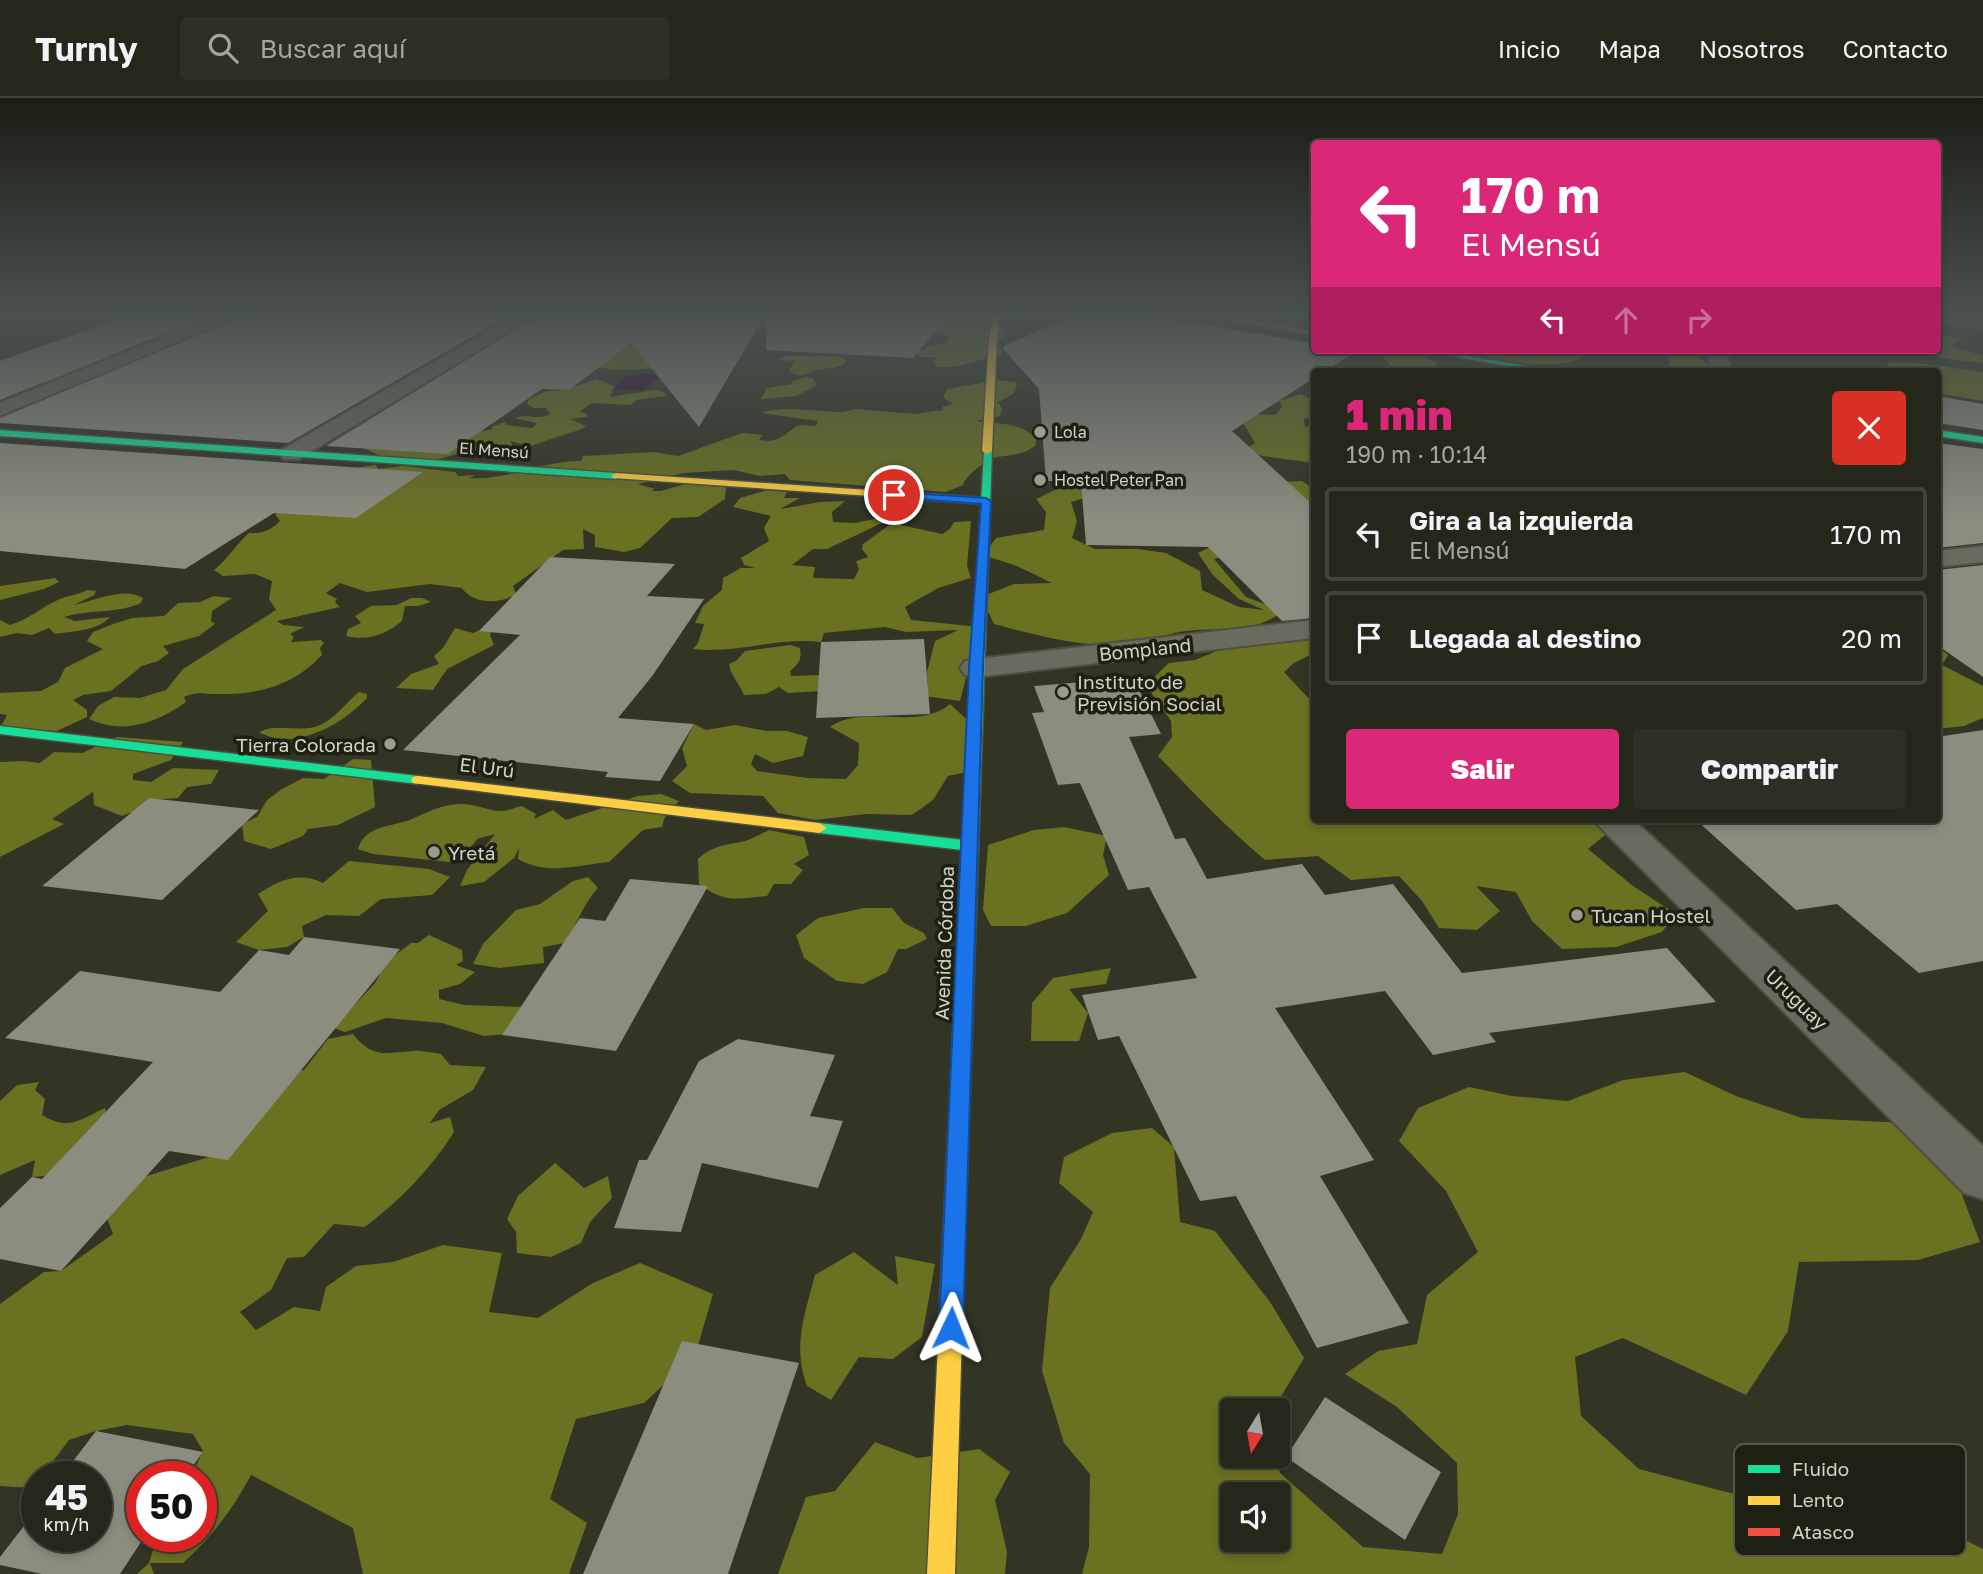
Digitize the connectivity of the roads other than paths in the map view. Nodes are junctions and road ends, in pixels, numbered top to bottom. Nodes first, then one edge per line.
1 (69, 382) edge
2 (414, 382) edge
3 (991, 382) edge
4 (0, 410) edge
5 (0, 433) edge
6 (1941, 434) edge
7 (1983, 440) edge
8 (291, 454) junction
9 (986, 501) junction
10 (1983, 554) edge
11 (1941, 559) edge
12 (1311, 629) edge
13 (976, 668) junction
14 (0, 730) edge
15 (1615, 823) edge
16 (969, 846) junction
17 (1983, 1178) edge
18 (942, 1574) edge

1 - 4 street
2 - 8 street
3 - 9 main road, Avenida Córdoba
5 - 8 main road, El Mensú
6 - 7 main road
8 - 9 main road, El Mensú
9 - 13 main road, Avenida Córdoba
10 - 11 street
12 - 13 street, Bompland
13 - 16 main road, Avenida Córdoba
14 - 16 main road, El Urú
15 - 17 street, Uruguay
16 - 18 main road, Avenida Córdoba

